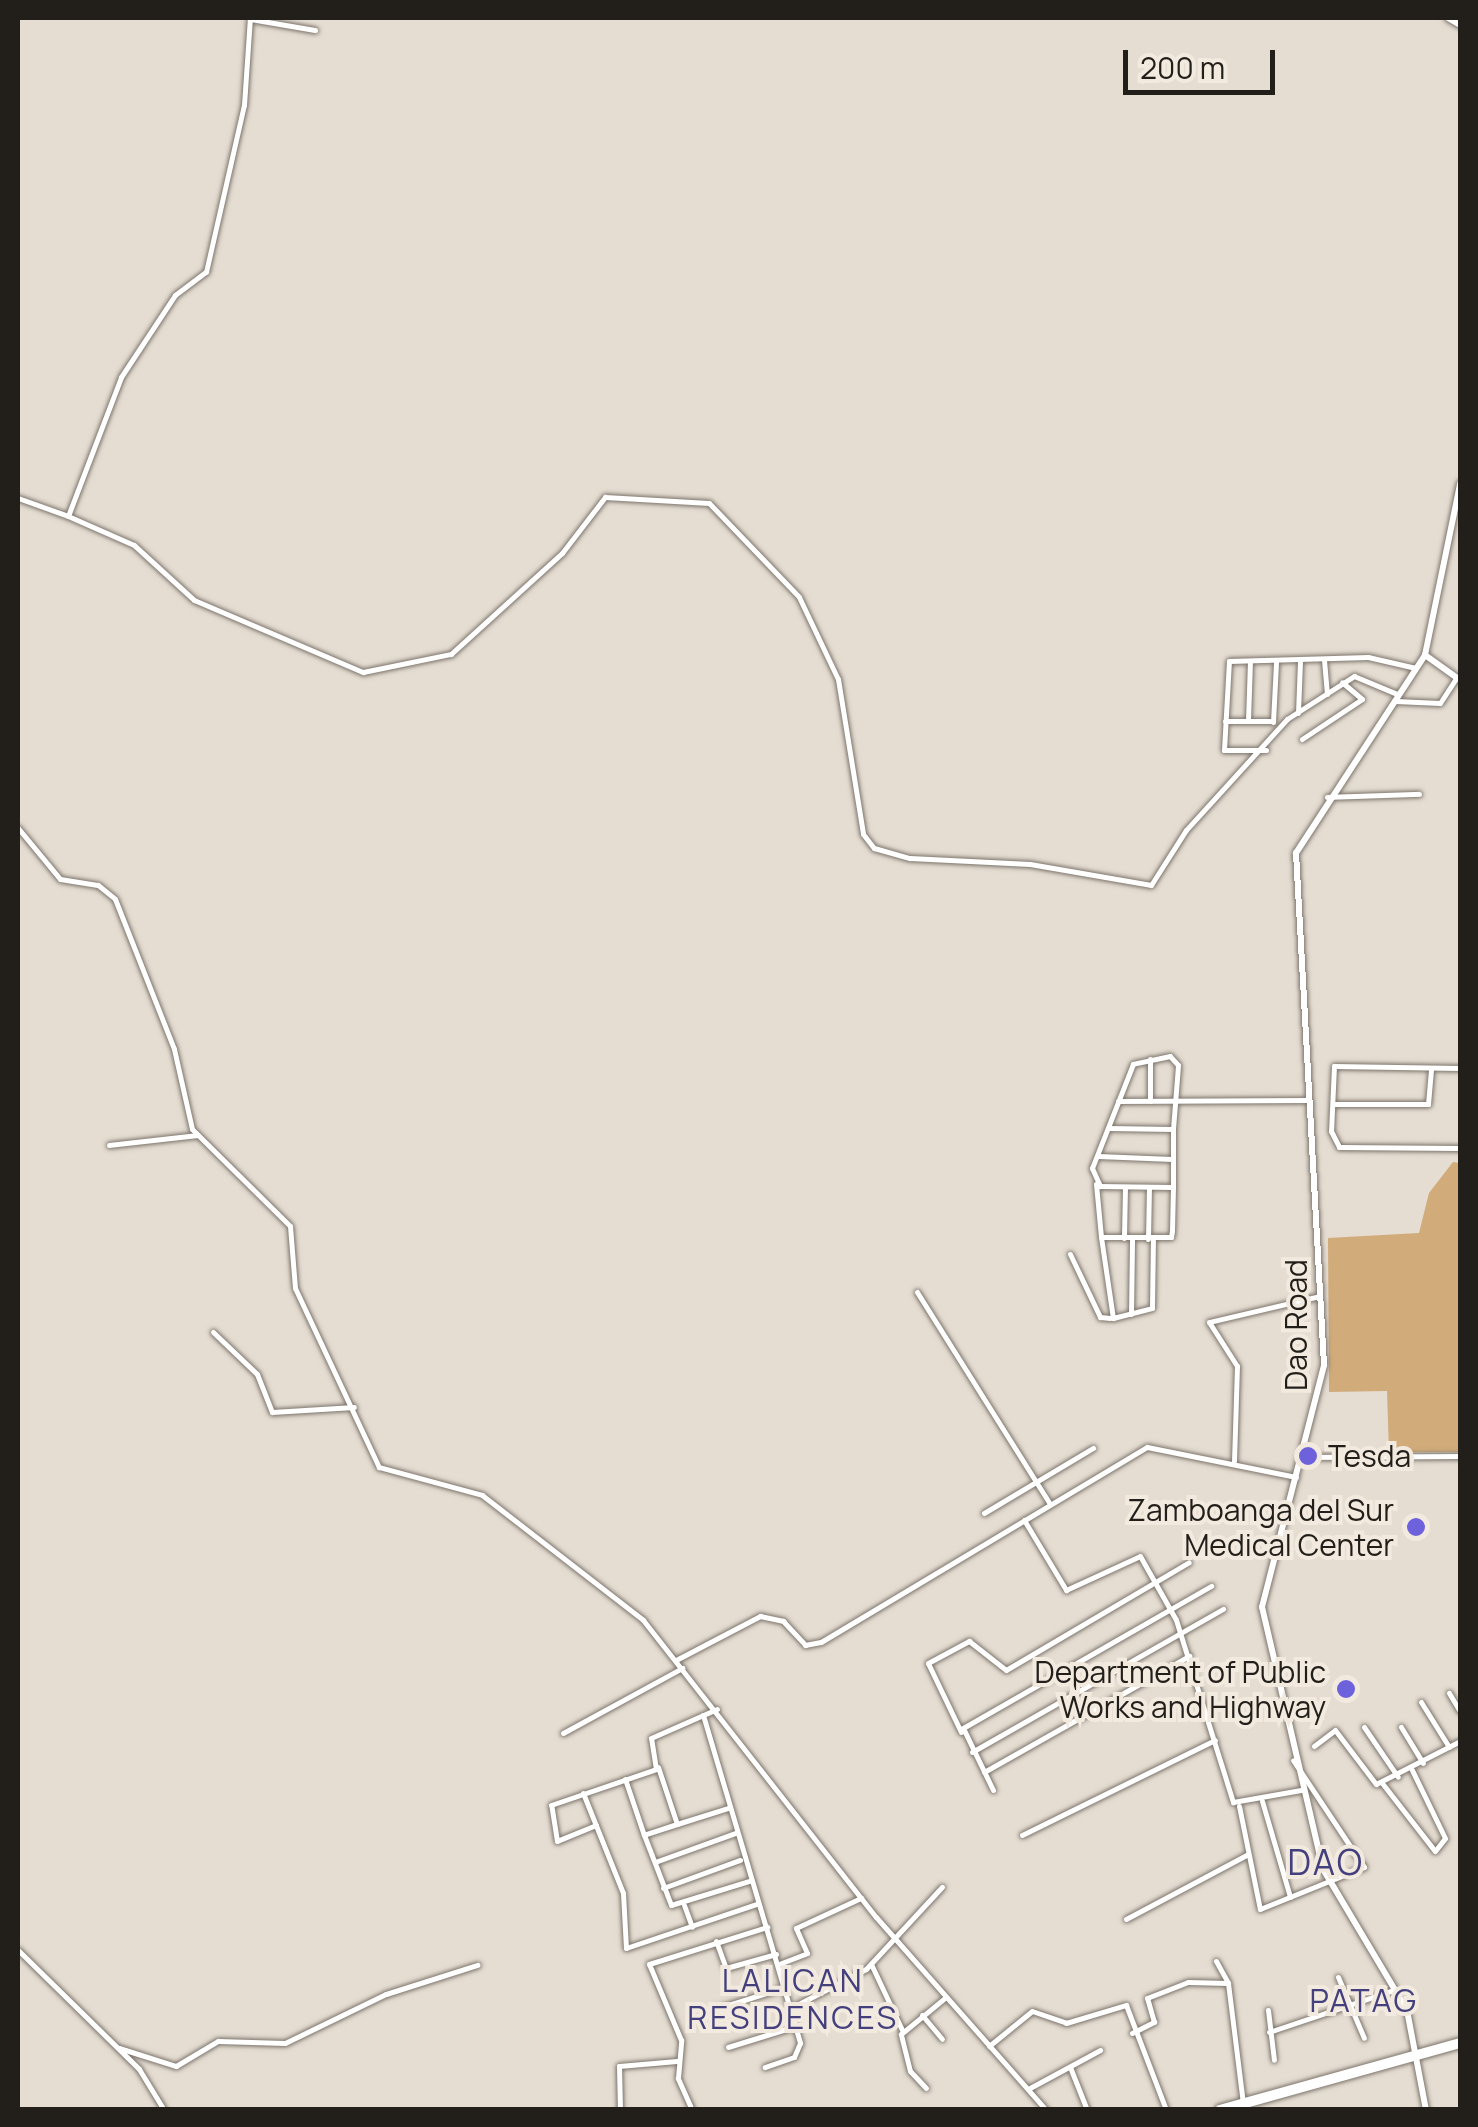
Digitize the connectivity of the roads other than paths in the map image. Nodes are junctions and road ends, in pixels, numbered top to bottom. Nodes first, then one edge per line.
1 (250, 18) edge
2 (1448, 18) edge
3 (1460, 25) edge
4 (315, 30) dead end
5 (1460, 484) edge
6 (18, 498) edge
7 (68, 516) junction
8 (1425, 655) junction
9 (1324, 660) junction
10 (1300, 661) junction
11 (1250, 662) junction
12 (1276, 662) junction
13 (1416, 668) junction
14 (1458, 679) edge
15 (1342, 682) junction
16 (1327, 694) junction
17 (1394, 698) junction
18 (1298, 713) junction
19 (1225, 721) junction
20 (1248, 721) junction
21 (1284, 721) junction
22 (1273, 722) junction
23 (1302, 738) dead end
24 (1266, 750) junction
25 (1420, 794) dead end
26 (1326, 797) junction
27 (18, 828) edge
28 (1150, 1059) junction
29 (1431, 1068) junction
30 (1460, 1068) edge
31 (1118, 1100) junction
32 (1176, 1100) junction
33 (1309, 1100) junction
34 (1150, 1101) junction
35 (1332, 1104) junction
36 (1108, 1128) junction
37 (1173, 1129) junction
38 (197, 1135) junction
39 (108, 1145) dead end
40 (1460, 1148) edge
41 (1098, 1156) junction
42 (1172, 1159) junction
43 (1096, 1184) junction
44 (1126, 1188) junction
45 (1149, 1188) junction
46 (1173, 1188) junction
47 (1102, 1237) junction
48 (1128, 1238) junction
49 (1150, 1239) junction
50 (1070, 1254) dead end
51 (918, 1292) dead end
52 (1321, 1296) junction
53 (1131, 1314) junction
54 (1110, 1318) junction
55 (212, 1332) dead end
56 (354, 1407) junction
57 (1094, 1448) dead end
58 (1460, 1456) edge
59 (1304, 1457) junction
60 (1234, 1461) junction
61 (1296, 1477) junction
62 (1037, 1481) junction
63 (1050, 1504) junction
64 (984, 1512) dead end
65 (1024, 1520) junction
66 (1188, 1562) dead end
67 (1156, 1583) junction
68 (1211, 1586) dead end
69 (1223, 1609) dead end
70 (1172, 1610) junction
71 (1181, 1634) junction
72 (1189, 1656) junction
73 (676, 1660) junction
74 (682, 1668) junction
75 (1448, 1693) dead end
76 (1421, 1702) dead end
77 (717, 1710) junction
78 (1460, 1711) edge
79 (703, 1715) junction
80 (1364, 1726) dead end
81 (1401, 1727) dead end
82 (960, 1732) junction
83 (563, 1733) dead end
84 (1215, 1740) junction
85 (1460, 1742) edge
86 (1314, 1746) dead end
87 (1449, 1747) junction
88 (972, 1752) junction
89 (1293, 1760) junction
90 (1423, 1763) junction
91 (658, 1767) junction
92 (1412, 1770) junction
93 (984, 1772) junction
94 (1398, 1776) junction
95 (626, 1779) junction
96 (1382, 1783) junction
97 (993, 1790) dead end
98 (1300, 1790) junction
99 (583, 1793) junction
100 (1262, 1801) junction
101 (1239, 1805) junction
102 (728, 1808) junction
103 (596, 1824) junction
104 (677, 1824) junction
105 (735, 1833) junction
106 (644, 1835) junction
107 (1022, 1835) dead end
108 (1248, 1854) junction
109 (741, 1860) junction
110 (654, 1862) junction
111 (748, 1881) junction
112 (1328, 1884) junction
113 (942, 1886) dead end
114 (663, 1888) junction
115 (862, 1897) junction
116 (1290, 1898) junction
117 (758, 1904) junction
118 (684, 1905) junction
119 (1126, 1919) dead end
120 (692, 1927) junction
121 (767, 1927) junction
122 (894, 1933) junction
123 (716, 1942) junction
124 (18, 1950) edge
125 (776, 1954) junction
126 (1216, 1961) dead end
127 (870, 1962) junction
128 (779, 1964) junction
129 (477, 1966) dead end
130 (1338, 1976) dead end
131 (1228, 1983) junction
132 (784, 1987) junction
133 (1397, 1989) junction
134 (946, 1996) junction
135 (1356, 2006) junction
136 (790, 2008) junction
137 (716, 2010) dead end
138 (1268, 2010) dead end
139 (922, 2014) junction
140 (796, 2026) junction
141 (902, 2030) junction
142 (1269, 2032) junction
143 (1132, 2033) junction
144 (942, 2038) dead end
145 (1364, 2038) dead end
146 (1460, 2043) edge
147 (989, 2046) junction
148 (119, 2048) junction
149 (728, 2048) dead end
150 (1100, 2050) dead end
151 (1416, 2053) junction
152 (1274, 2060) dead end
153 (678, 2062) junction
154 (765, 2067) dead end
155 (1070, 2067) junction
156 (926, 2088) dead end
157 (1028, 2089) junction
158 (1243, 2103) junction
159 (164, 2110) edge
160 (620, 2110) edge
161 (692, 2110) edge
162 (1046, 2110) edge
163 (1087, 2110) edge
164 (1166, 2110) edge
165 (1220, 2110) edge
166 (1426, 2110) edge

1 - 4 street
1 - 7 street
2 - 3 street
5 - 8 street
6 - 7 street
7 - 24 street
8 - 13 street, Dao Road
8 - 14 street
9 - 10 street
9 - 13 street
9 - 16 street
10 - 12 street
10 - 18 street
11 - 12 street
11 - 19 street
11 - 20 street
12 - 22 street
13 - 17 street, Dao Road
14 - 17 street
15 - 16 street
15 - 17 street
15 - 23 street
16 - 18 street
17 - 26 street, Dao Road
18 - 21 street
19 - 20 street
19 - 24 street
20 - 22 street
21 - 22 street
21 - 24 street
25 - 26 street
26 - 33 street, Dao Road
27 - 38 street
28 - 31 street
28 - 32 street
28 - 34 street
29 - 30 street
29 - 35 street
29 - 35 street
31 - 34 street
31 - 36 street
32 - 33 street
32 - 34 street
32 - 37 street
33 - 52 street, Dao Road
35 - 40 street
36 - 37 street
36 - 41 street
37 - 42 street
38 - 39 street
38 - 56 street
41 - 42 street
41 - 43 street
42 - 46 street
43 - 44 street
43 - 47 street
44 - 45 street
44 - 48 street
45 - 46 street
45 - 49 street
46 - 49 street
47 - 48 street
47 - 54 street
48 - 49 street
48 - 53 street
49 - 53 street
50 - 54 street
51 - 62 street
52 - 59 street, Dao Road
52 - 60 street
53 - 54 street
55 - 56 street
56 - 73 street
57 - 62 street
58 - 59 street
59 - 61 street, Dao Road
60 - 61 street
60 - 63 street
61 - 89 street, Dao Road
62 - 63 street
62 - 64 street
63 - 65 street
65 - 67 street
65 - 73 street
66 - 67 street
67 - 70 street
67 - 82 street
68 - 70 street
69 - 71 street
70 - 71 street
70 - 82 street
71 - 72 street
71 - 88 street
72 - 84 street
72 - 93 street
73 - 74 street
74 - 77 street
74 - 83 street
75 - 78 street
76 - 87 street
77 - 79 street
77 - 115 street
79 - 91 street
79 - 102 street
80 - 94 street
81 - 90 street
82 - 88 street
84 - 101 street
84 - 107 street
85 - 87 street
86 - 96 street
87 - 90 street
88 - 93 street
89 - 98 street, Dao Road
89 - 112 street
90 - 92 street
91 - 95 street
91 - 104 street
92 - 94 street
92 - 96 street
93 - 97 street
94 - 96 street
95 - 99 street
95 - 106 street
98 - 100 street
98 - 112 street, Dao Road
99 - 103 street
99 - 103 street
100 - 101 street
100 - 116 street
101 - 108 street
102 - 104 street
102 - 105 street
103 - 120 street
104 - 106 street
105 - 109 street
105 - 110 street
106 - 110 street
108 - 116 street
108 - 119 street
109 - 111 street
109 - 114 street
110 - 114 street
111 - 117 street
111 - 118 street
112 - 116 street
112 - 133 street, Dao Road
113 - 122 street
114 - 118 street
115 - 122 street
115 - 128 street
117 - 120 street
117 - 121 street
118 - 120 street
121 - 123 street
121 - 125 street
122 - 127 street
122 - 134 street
123 - 125 street
123 - 153 street
124 - 148 street
125 - 128 street
126 - 131 street
127 - 136 street
127 - 141 street
128 - 132 street
129 - 148 street
130 - 135 street
131 - 143 street
131 - 158 street
132 - 136 street
132 - 137 street
133 - 135 street
133 - 151 street, Dao Road
134 - 139 street
134 - 147 street
135 - 142 street
135 - 145 street
136 - 140 street
138 - 142 street
139 - 141 street
139 - 144 street
140 - 149 street
140 - 154 street
141 - 156 street
142 - 152 street
143 - 147 street
143 - 164 street
146 - 151 highway
147 - 157 street
148 - 159 street
150 - 155 street
151 - 158 highway
151 - 166 street, Dao Road
153 - 160 street
153 - 161 street
155 - 157 street
155 - 163 street
157 - 162 street
158 - 165 highway

